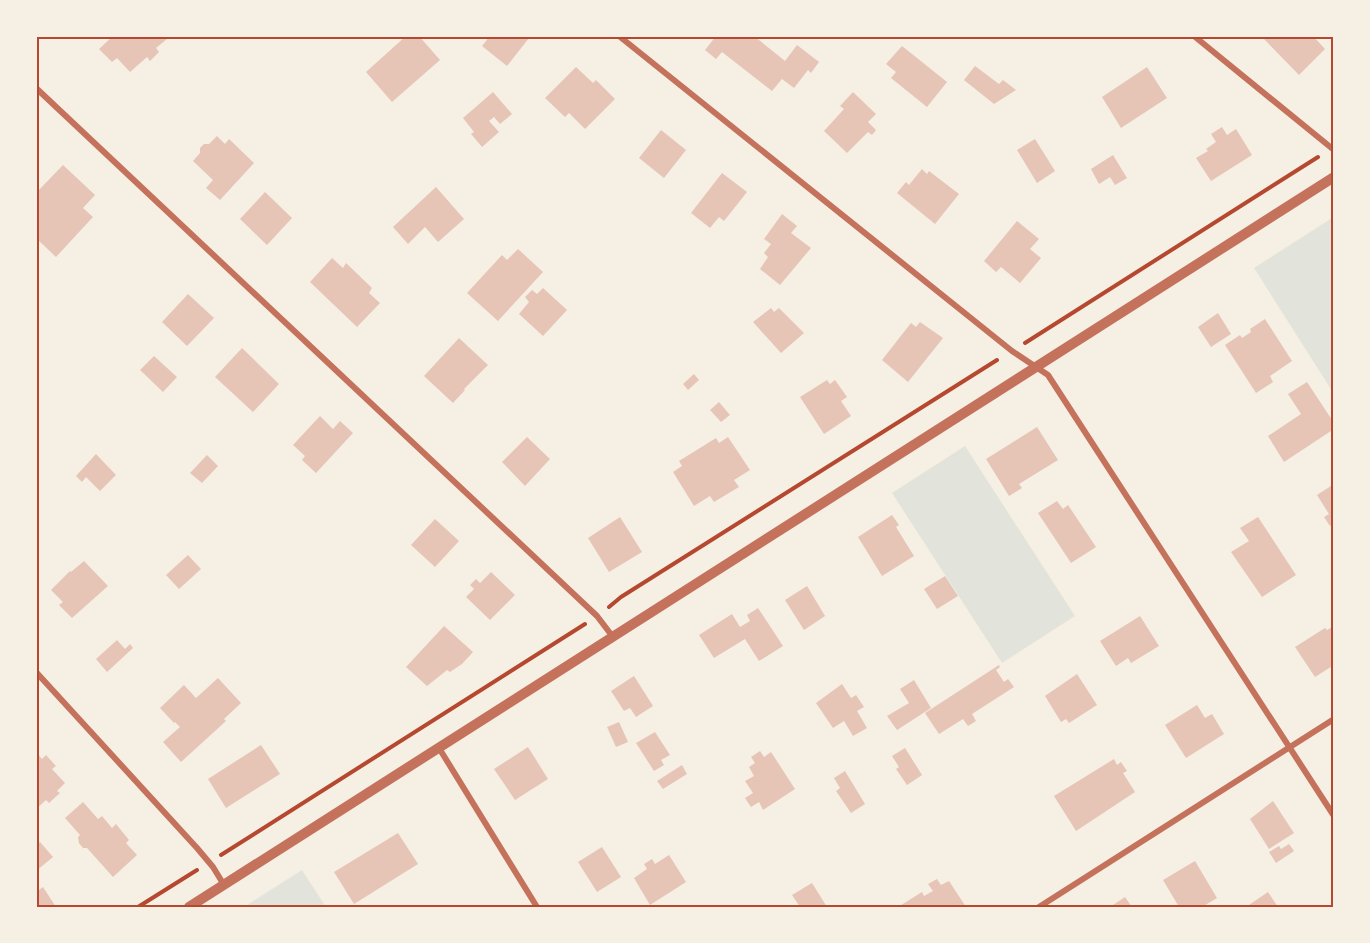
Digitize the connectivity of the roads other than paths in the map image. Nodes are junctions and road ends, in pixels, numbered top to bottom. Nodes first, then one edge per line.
1 (619, 36) edge
2 (1194, 36) edge
3 (36, 88) edge
4 (1334, 150) edge
5 (1334, 177) edge
6 (1036, 367) junction
7 (613, 637) junction
8 (36, 672) edge
9 (1334, 719) edge
10 (1289, 747) junction
11 (438, 748) junction
12 (1334, 816) edge
13 (224, 885) junction
14 (189, 907) edge
15 (537, 907) edge
16 (1039, 907) edge

1 - 6 street
2 - 4 street
3 - 7 street
5 - 6 street
6 - 7 street
6 - 10 street
7 - 11 street
8 - 13 street
9 - 10 street
10 - 12 street
10 - 16 street
11 - 13 street
11 - 15 street
13 - 14 street

